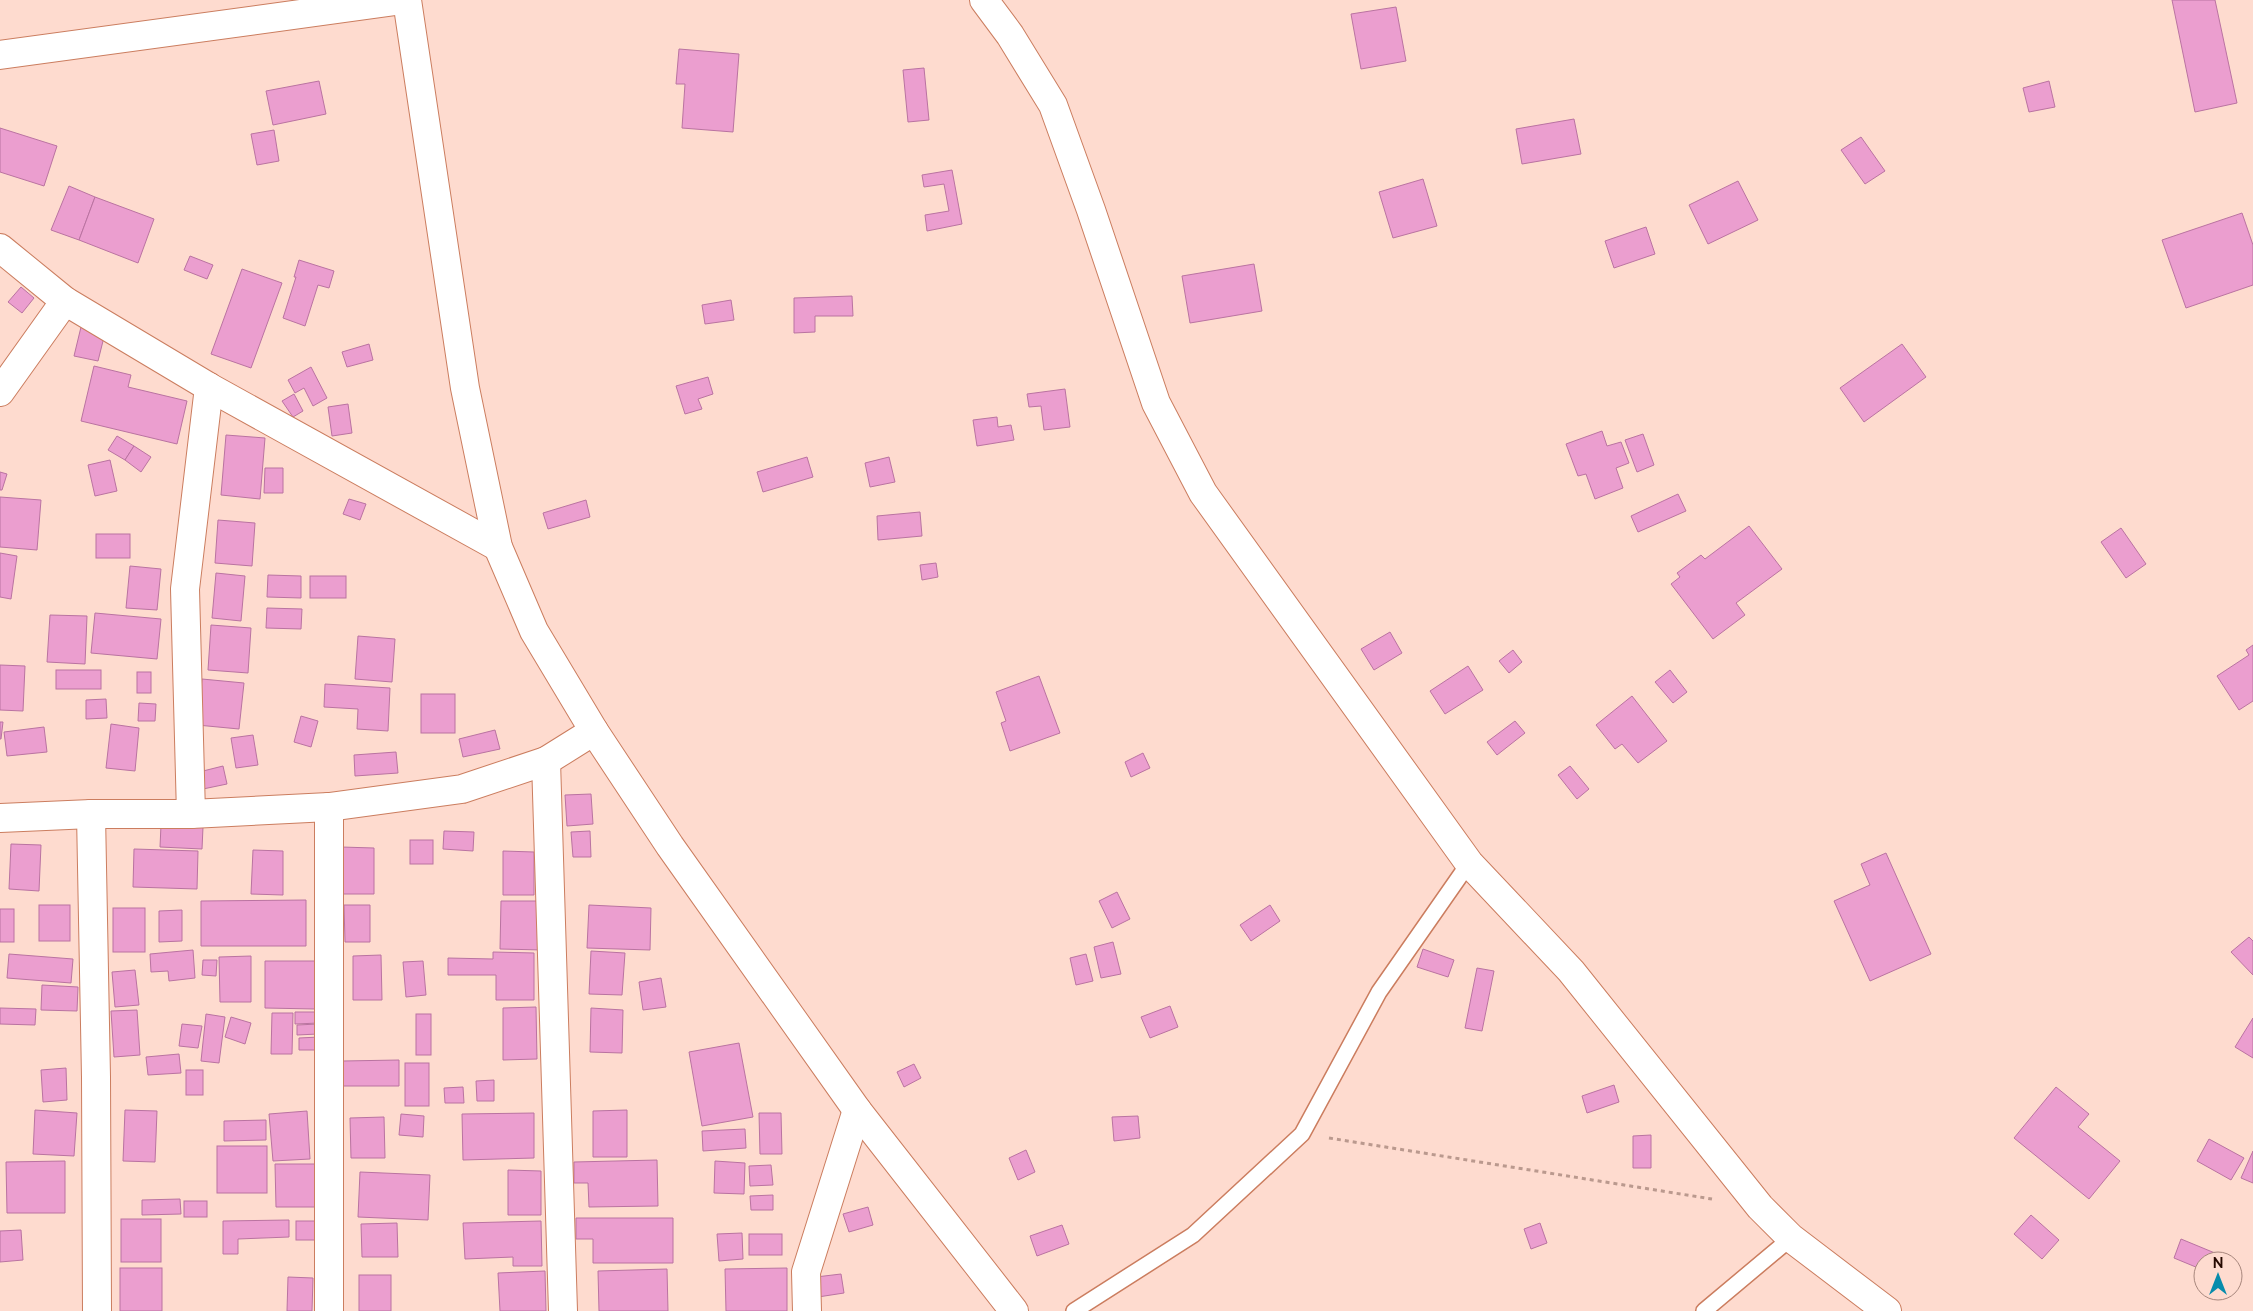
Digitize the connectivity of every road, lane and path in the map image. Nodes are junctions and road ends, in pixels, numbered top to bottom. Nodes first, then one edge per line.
1 (403, 0) edge
2 (407, 0) edge
3 (984, 0) edge
4 (0, 54) edge
5 (0, 248) edge
6 (64, 301) junction
7 (209, 387) junction
8 (0, 392) edge
9 (498, 548) junction
10 (594, 730) junction
11 (546, 761) junction
12 (328, 807) junction
13 (91, 814) junction
14 (191, 814) junction
15 (0, 818) edge
16 (1469, 863) junction
17 (857, 1110) junction
18 (1302, 1134) junction
19 (1760, 1207) junction
20 (1792, 1238) junction
21 (97, 1311) edge
22 (329, 1311) edge
23 (564, 1311) edge
24 (806, 1311) edge
25 (1014, 1311) edge
26 (1074, 1311) edge
27 (1704, 1311) edge
28 (1887, 1311) edge

1 - 4 street
2 - 9 street
3 - 16 street
5 - 6 street
6 - 7 street
6 - 8 street
7 - 9 street
7 - 14 street
9 - 10 street
10 - 11 street
10 - 17 street
11 - 12 street
11 - 23 street
12 - 14 street
12 - 22 street
13 - 14 street
13 - 15 street
13 - 21 street
16 - 18 lane
16 - 19 street
17 - 24 street
17 - 25 street
18 - 19 path
18 - 26 lane
19 - 20 street
20 - 27 lane
20 - 28 street

